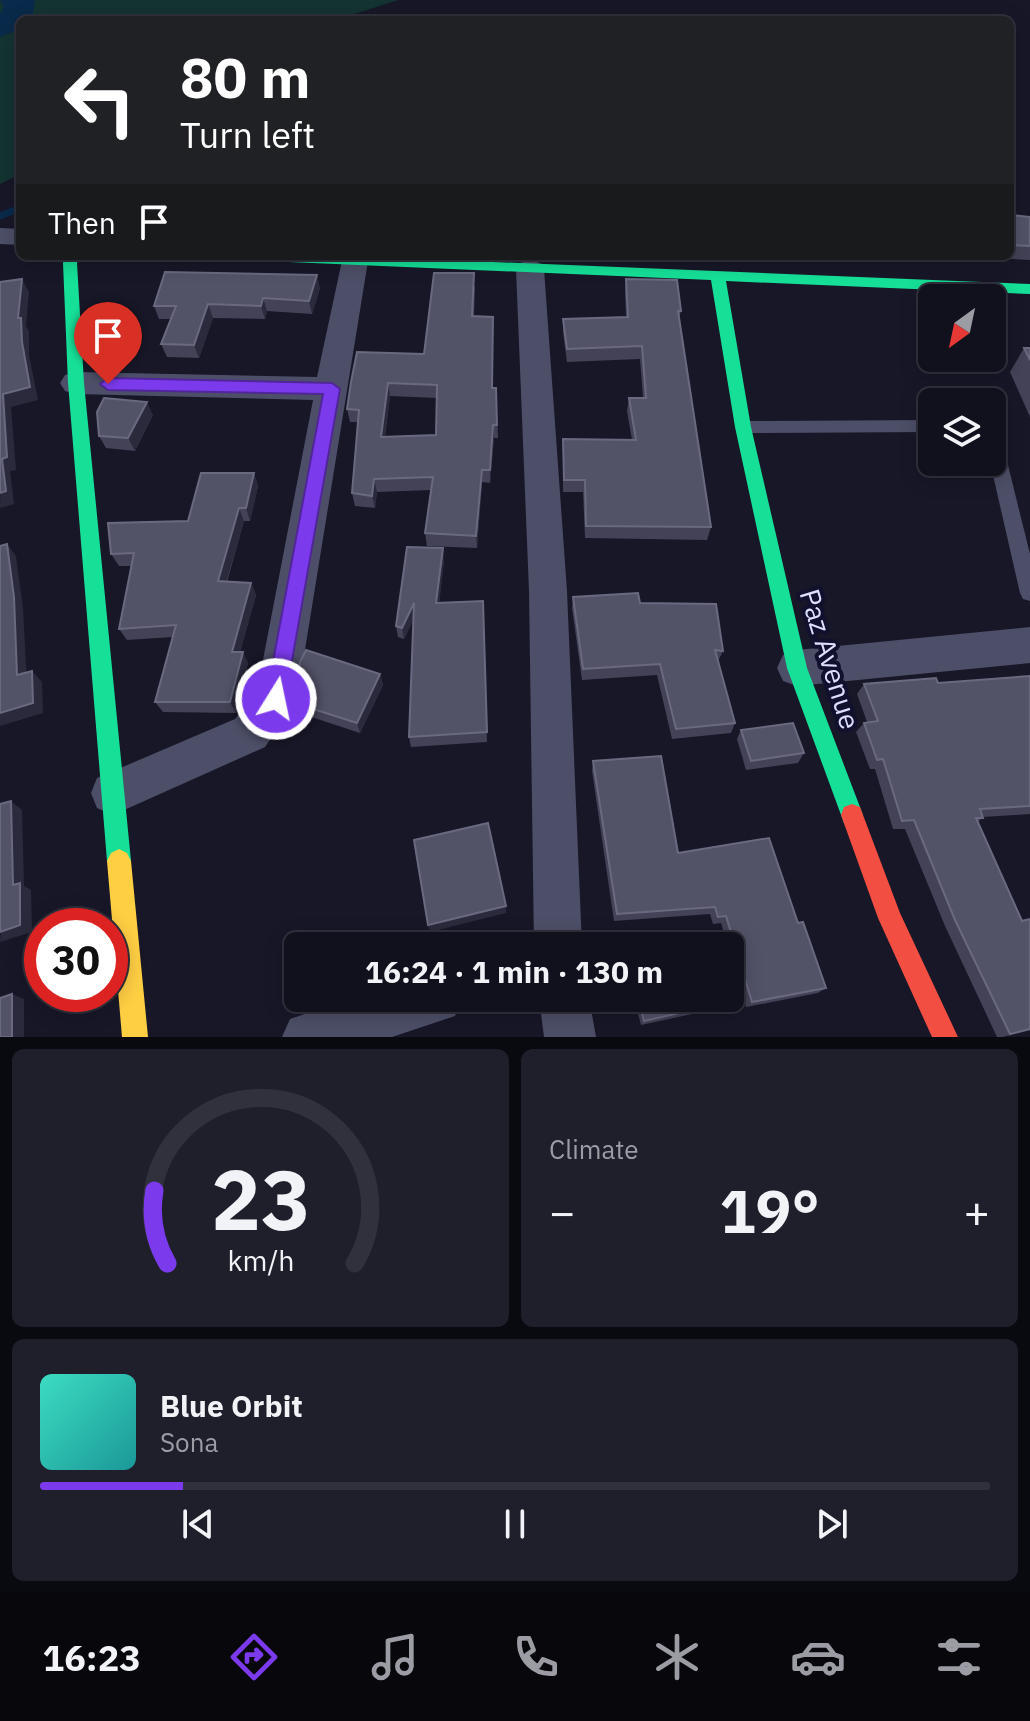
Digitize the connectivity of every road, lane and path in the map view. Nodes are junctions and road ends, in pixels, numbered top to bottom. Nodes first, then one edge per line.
1 (71, 260) edge
2 (332, 260) edge
3 (354, 261) junction
4 (530, 269) junction
5 (718, 278) junction
6 (1030, 289) edge
7 (76, 383) junction
8 (332, 389) junction
9 (918, 426) edge
10 (743, 427) junction
11 (1002, 476) edge
12 (1030, 593) edge
13 (1030, 645) edge
14 (797, 668) junction
15 (113, 793) junction
16 (558, 932) edge
17 (391, 1012) edge
18 (566, 1012) edge
19 (135, 1037) edge
20 (308, 1037) edge
21 (570, 1037) edge
22 (945, 1037) edge

1 - 7 street
2 - 3 street
3 - 4 street
3 - 8 street
4 - 5 street
4 - 16 street
5 - 6 street
5 - 10 street, Paz Avenue
7 - 8 street
7 - 15 street
8 - 15 street
9 - 10 lane
10 - 14 street, Paz Avenue
11 - 12 lane
13 - 14 street
14 - 22 street, Paz Avenue
15 - 19 street
17 - 20 street
18 - 21 street

